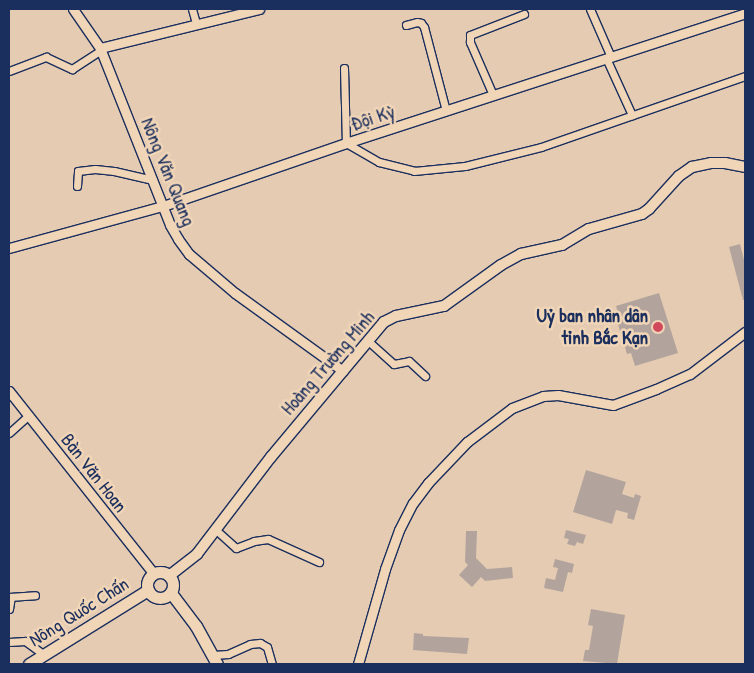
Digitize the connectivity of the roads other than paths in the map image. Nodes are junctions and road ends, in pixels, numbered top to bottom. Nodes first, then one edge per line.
1 (74, 9) edge
2 (192, 9) edge
3 (259, 9) edge
4 (590, 9) edge
5 (745, 13) edge
6 (524, 14) dead end
7 (196, 23) junction
8 (406, 26) dead end
9 (101, 49) junction
10 (609, 58) junction
11 (344, 68) dead end
12 (9, 71) edge
13 (745, 76) edge
14 (493, 95) junction
15 (446, 111) junction
16 (632, 115) junction
17 (346, 143) junction
18 (745, 168) edge
19 (153, 180) junction
20 (77, 186) dead end
21 (163, 206) junction
22 (9, 248) edge
23 (745, 332) edge
24 (367, 340) junction
25 (344, 371) junction
26 (426, 376) dead end
27 (9, 391) edge
28 (28, 416) junction
29 (9, 433) edge
30 (216, 530) junction
31 (319, 562) dead end
32 (154, 574) junction
33 (169, 576) junction
34 (148, 590) junction
35 (171, 593) junction
36 (35, 595) dead end
37 (10, 597) edge
38 (9, 609) edge
39 (9, 636) edge
40 (9, 642) edge
41 (42, 654) junction
42 (215, 660) edge
43 (29, 664) edge
44 (272, 664) edge
45 (358, 664) edge

1 - 9 street, Nông Văn Quang
2 - 7 street
3 - 7 street
4 - 10 street
5 - 10 street, Đội Kỳ
6 - 14 street
7 - 9 street
8 - 15 street
9 - 12 street
9 - 19 street, Nông Văn Quang
10 - 14 street, Đội Kỳ
10 - 16 street
11 - 17 street
13 - 16 street
14 - 15 street, Đội Kỳ
15 - 17 street, Đội Kỳ
16 - 17 street
17 - 21 street, Đội Kỳ
18 - 24 main road, Hoàng Trường Minh
19 - 20 street
19 - 21 street, Nông Văn Quang
21 - 22 street, Đội Kỳ
21 - 25 street, Nông Văn Quang
23 - 45 street
24 - 25 main road, Hoàng Trường Minh
24 - 26 street
25 - 30 main road, Hoàng Trường Minh
27 - 28 street, Bàn Văn Hoan
28 - 29 street
28 - 32 street, Bàn Văn Hoan
30 - 31 street
30 - 33 main road, Hoàng Trường Minh
32 - 33 highway
32 - 34 highway
33 - 35 highway
34 - 35 highway
34 - 41 highway, Nông Quốc Chấn
35 - 42 highway
36 - 37 street
37 - 38 street
39 - 40 street
40 - 41 street
41 - 43 highway, Nông Quốc Chấn
42 - 44 street

